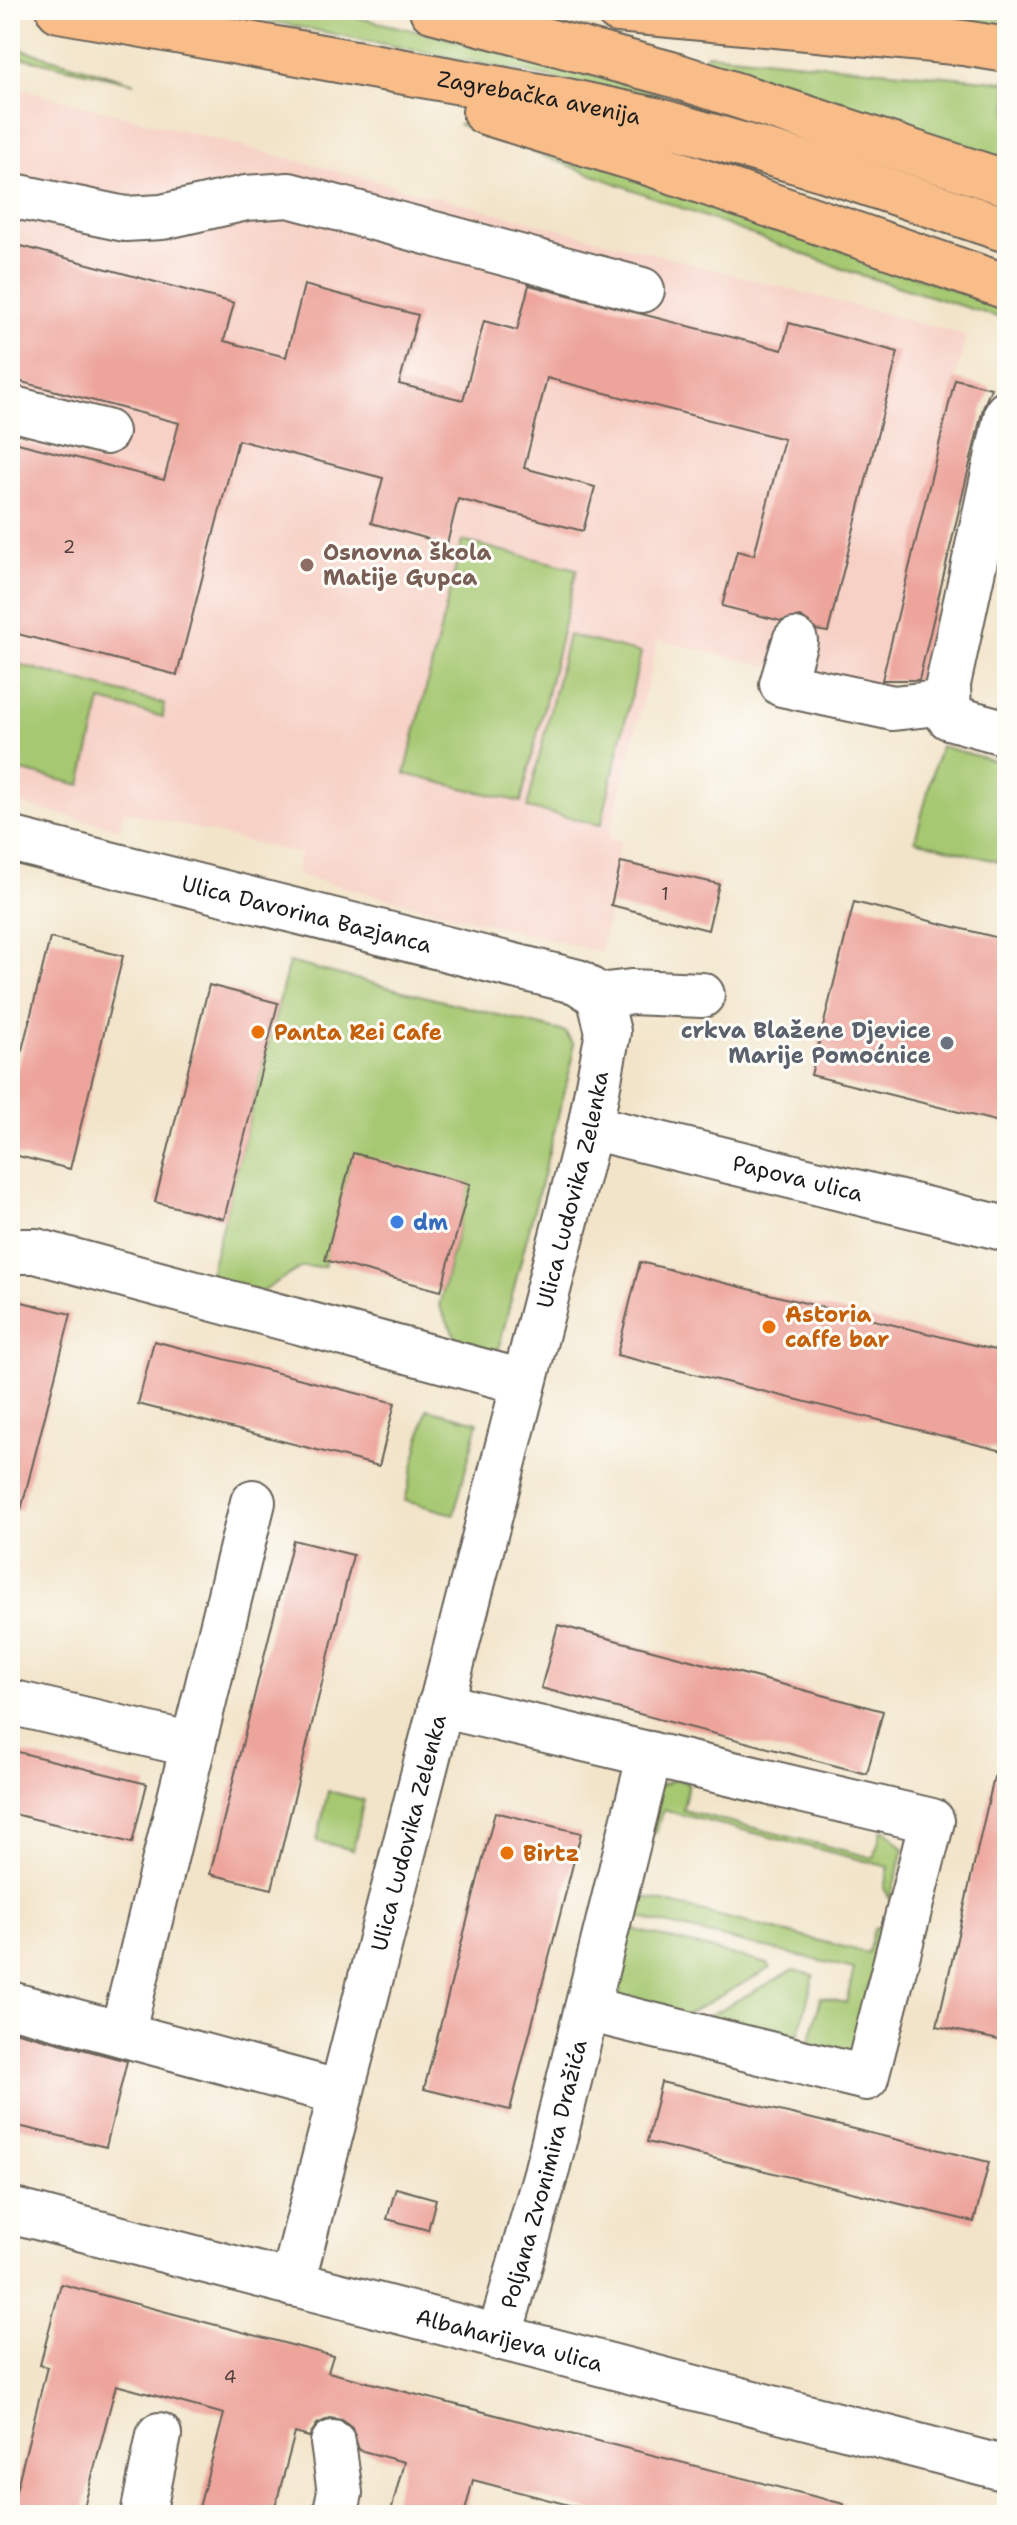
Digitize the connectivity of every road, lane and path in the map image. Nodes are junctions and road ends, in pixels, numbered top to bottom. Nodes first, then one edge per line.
1 (59, 10) edge
2 (432, 10) edge
3 (618, 10) edge
4 (1007, 50) edge
5 (324, 58) junction
6 (1007, 183) edge
7 (10, 195) edge
8 (1007, 230) edge
9 (1007, 287) edge
10 (642, 290) dead end
11 (10, 408) edge
12 (1007, 413) edge
13 (106, 432) dead end
14 (795, 641) dead end
15 (948, 702) junction
16 (1007, 733) edge
17 (10, 839) edge
18 (702, 995) dead end
19 (599, 996) junction
20 (590, 1127) junction
21 (1007, 1229) edge
22 (10, 1251) edge
23 (523, 1382) junction
24 (253, 1502) dead end
25 (10, 1702) edge
26 (440, 1705) junction
27 (193, 1745) junction
28 (650, 1754) junction
29 (10, 2004) edge
30 (587, 2009) junction
31 (122, 2034) junction
32 (341, 2093) junction
33 (10, 2210) edge
34 (292, 2284) junction
35 (499, 2338) junction
36 (159, 2435) dead end
37 (333, 2443) dead end
38 (1007, 2469) edge
39 (143, 2515) edge
40 (335, 2515) edge

1 - 5 main road, Zagrebačka avenija
2 - 6 main road
3 - 4 main road
5 - 8 main road, Zagrebačka avenija
5 - 9 main road
7 - 10 street
11 - 13 street
12 - 15 street
14 - 15 street
15 - 16 street
17 - 19 street, Ulica Davorina Bazjanca
18 - 19 street
19 - 20 street, Ulica Ludovika Zelenka
20 - 21 street, Papova ulica
20 - 23 street, Ulica Ludovika Zelenka
22 - 23 street
23 - 26 street, Ulica Ludovika Zelenka
24 - 27 street
25 - 27 street
26 - 28 street, Poljana Zvonimira Dražića
26 - 32 street, Ulica Ludovika Zelenka
27 - 31 street
28 - 30 street, Poljana Zvonimira Dražića
28 - 30 street, Poljana Zvonimira Dražića
29 - 31 street
30 - 35 street, Poljana Zvonimira Dražića
31 - 32 street
32 - 34 street, Ulica Ludovika Zelenka
33 - 34 street, Albaharijeva ulica
34 - 35 street, Albaharijeva ulica
35 - 38 street, Albaharijeva ulica
36 - 39 street
37 - 40 street

